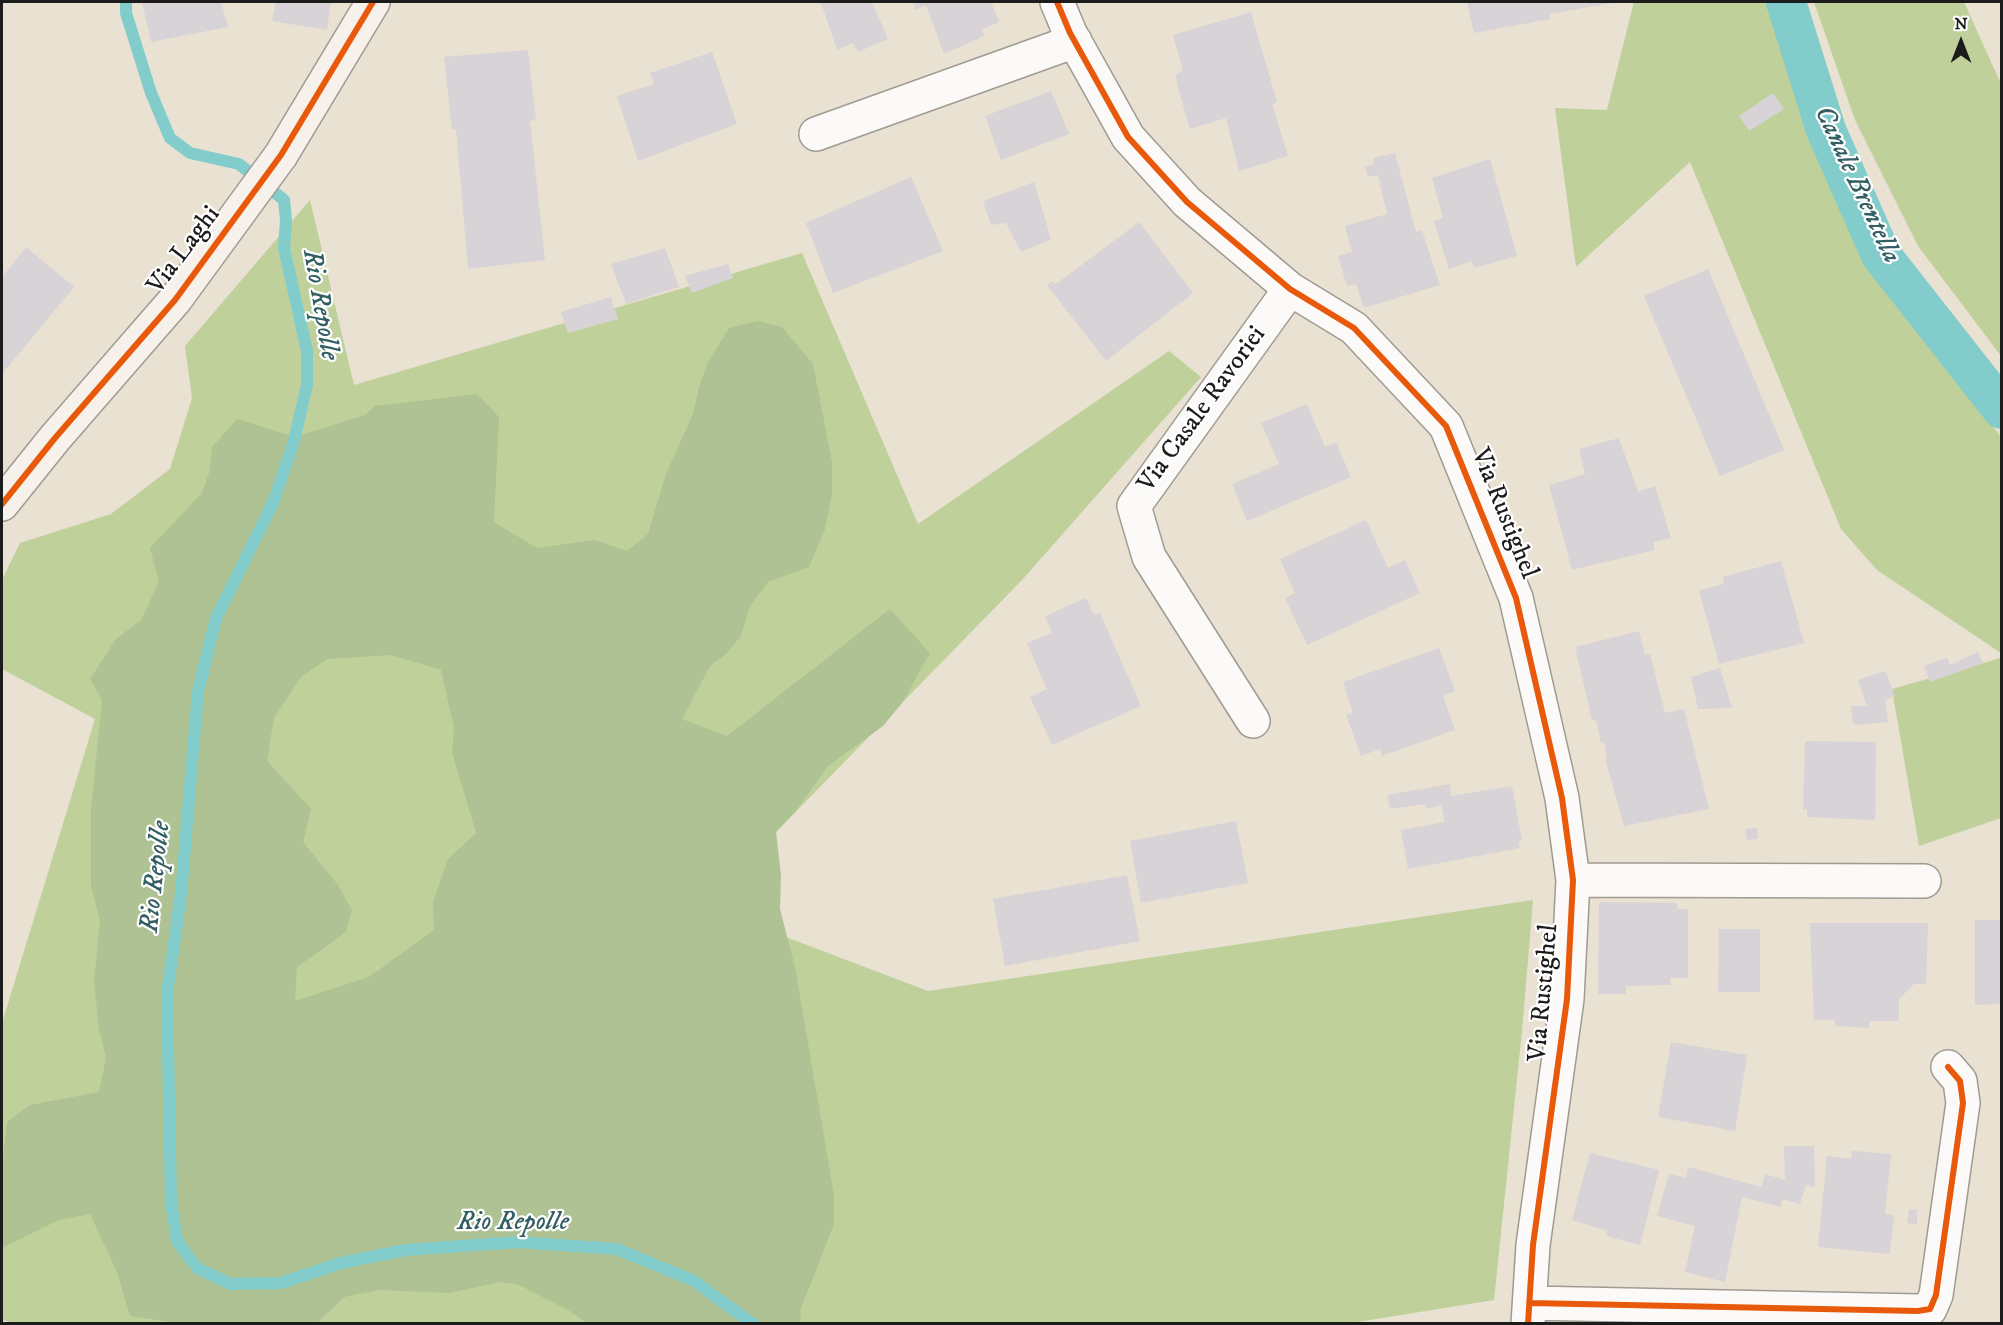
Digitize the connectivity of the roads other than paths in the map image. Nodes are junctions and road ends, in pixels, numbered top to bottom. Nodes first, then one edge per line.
1 (373, 2) edge
2 (1057, 2) edge
3 (1075, 41) junction
4 (816, 134) dead end
5 (1290, 289) junction
6 (2, 504) edge
7 (1253, 721) dead end
8 (1573, 880) junction
9 (1924, 881) dead end
10 (1948, 1067) dead end
11 (1529, 1313) edge

1 - 6 street, Via Laghi
2 - 3 street, Via Rustighel
3 - 4 street
3 - 5 street, Via Rustighel
5 - 7 street, Via Casale Ravoriei
5 - 8 street, Via Rustighel
8 - 9 street
8 - 11 street, Via Rustighel
10 - 11 street, Via Rustighel

